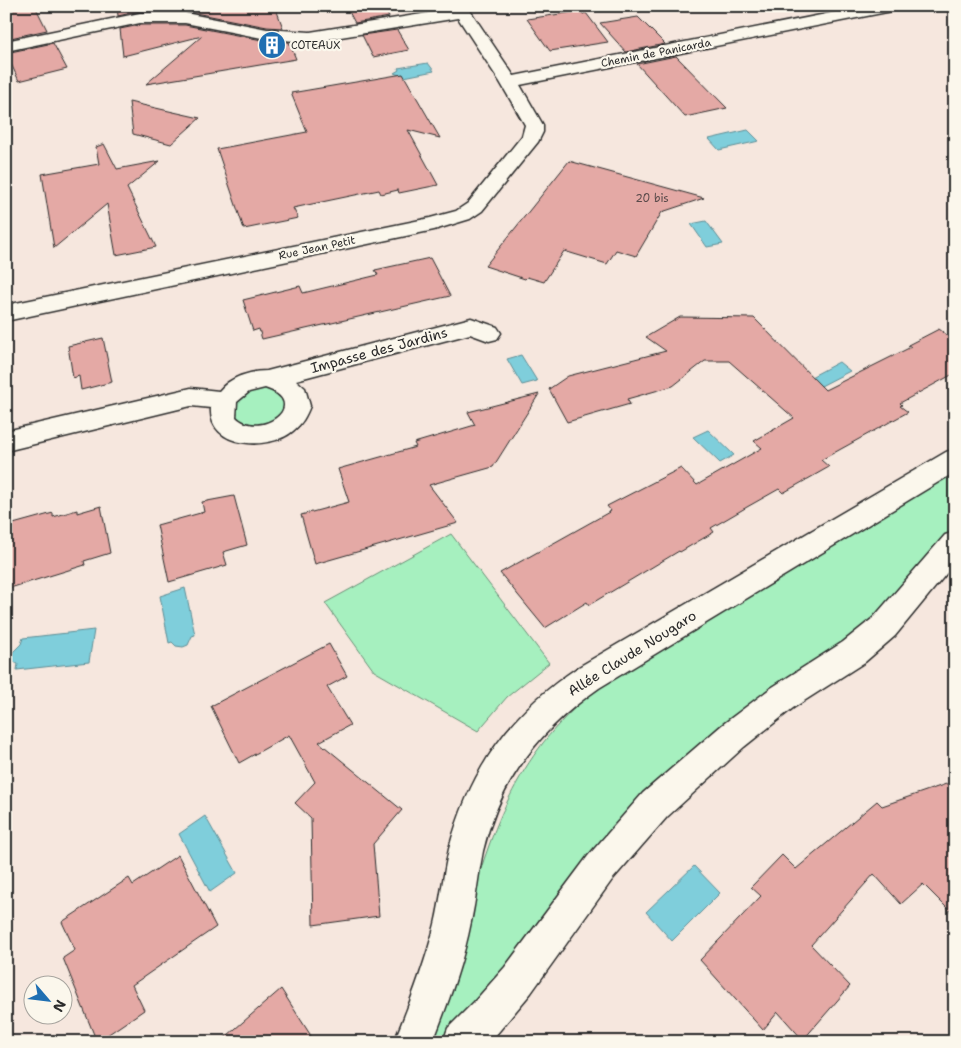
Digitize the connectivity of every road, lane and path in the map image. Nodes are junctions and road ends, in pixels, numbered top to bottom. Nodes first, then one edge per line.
1 (892, 6) edge
2 (461, 9) edge
3 (6, 46) edge
4 (509, 82) junction
5 (6, 313) edge
6 (489, 333) dead end
7 (268, 380) junction
8 (225, 401) junction
9 (6, 441) edge
10 (955, 459) edge
11 (955, 543) edge
12 (412, 1042) edge
13 (462, 1042) edge

1 - 4 street, Chemin de Panicarda
2 - 3 street
2 - 4 street
4 - 5 street, Rue Jean Petit
6 - 7 street, Impasse des Jardins
7 - 8 street, Impasse des Jardins
7 - 8 street, Impasse des Jardins
8 - 9 street
10 - 12 street, Allée Claude Nougaro
11 - 13 street

